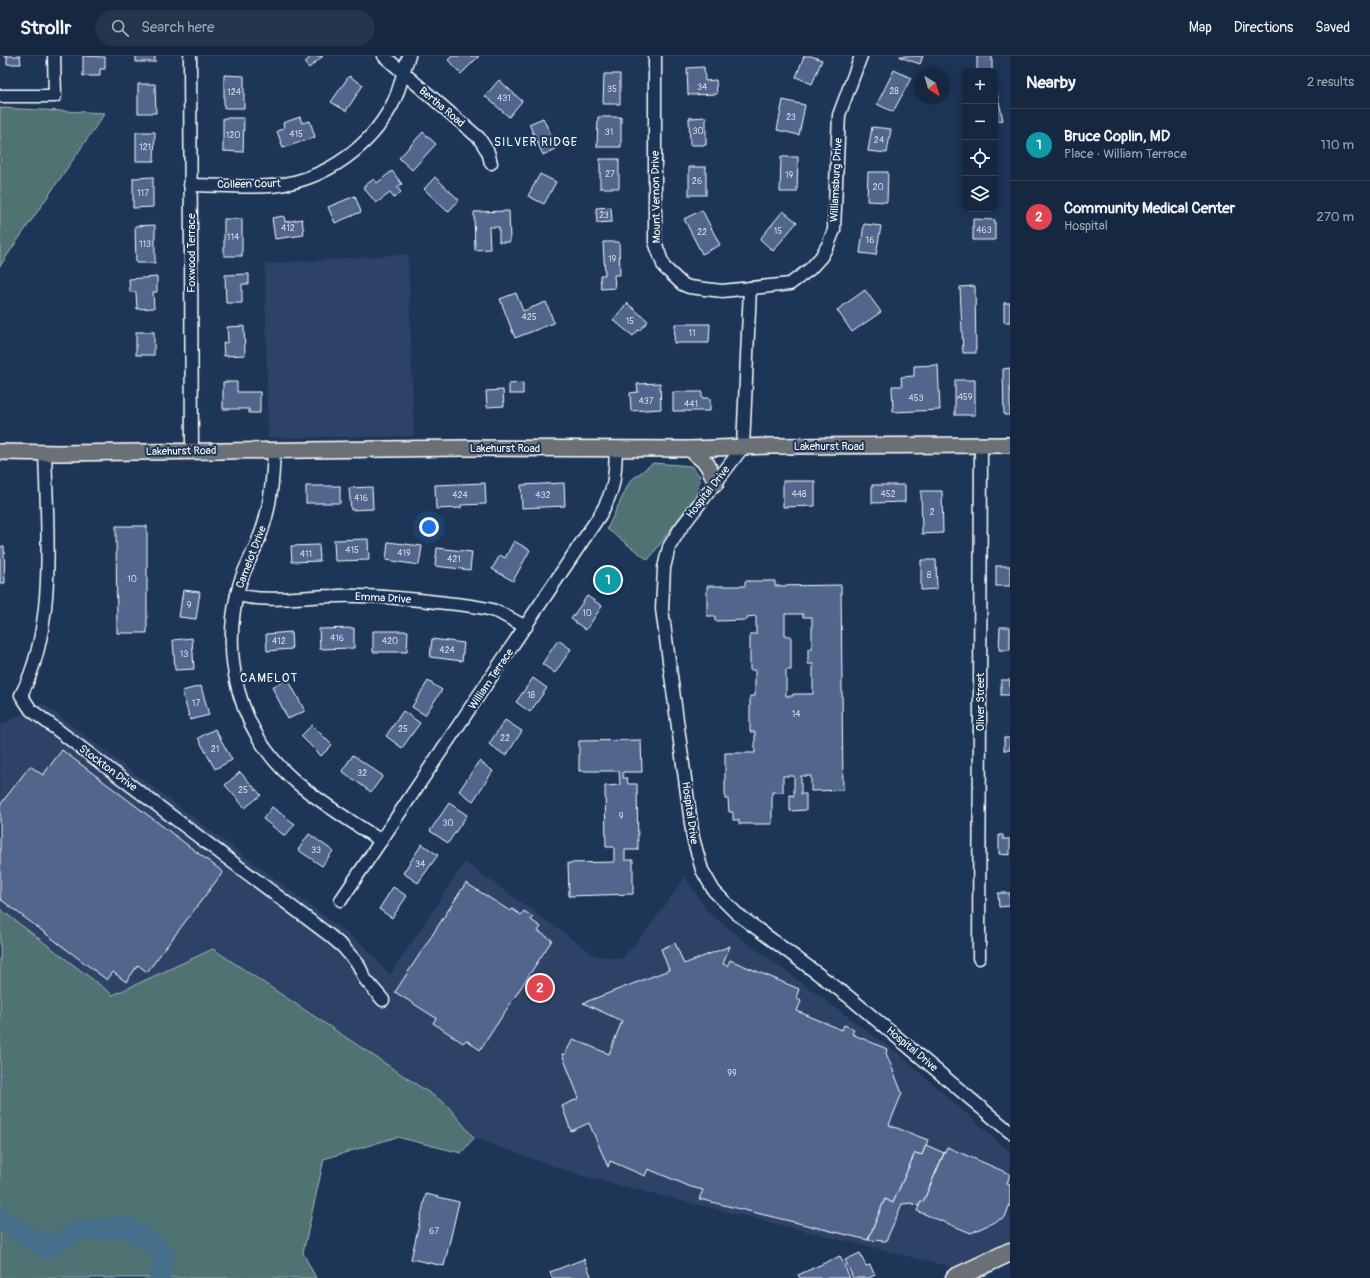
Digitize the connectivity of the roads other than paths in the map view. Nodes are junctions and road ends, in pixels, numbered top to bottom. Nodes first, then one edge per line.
1 (54, 56) edge
2 (190, 56) edge
3 (384, 56) edge
4 (409, 56) edge
5 (655, 56) edge
6 (861, 56) edge
7 (404, 73) junction
8 (0, 96) edge
9 (491, 163) dead end
10 (190, 185) junction
11 (750, 288) junction
12 (1010, 445) edge
13 (981, 446) junction
14 (743, 447) junction
15 (616, 448) junction
16 (690, 448) junction
17 (274, 450) junction
18 (192, 451) junction
19 (0, 452) edge
20 (45, 452) junction
21 (716, 483) junction
22 (237, 596) junction
23 (526, 627) junction
24 (381, 840) junction
25 (341, 900) dead end
26 (979, 958) dead end
27 (383, 1000) dead end
28 (1010, 1132) edge
29 (1010, 1252) edge
30 (955, 1278) edge

1 - 8 street
2 - 10 street, Foxwood Terrace
3 - 7 street, Bertha Road
4 - 7 street, Colleen Court
5 - 11 street, Mount Vernon Drive
6 - 11 street, Williamsburg Drive
7 - 9 street, Bertha Road
7 - 10 street, Colleen Court
10 - 18 street, Foxwood Terrace
11 - 14 street
12 - 13 main road, Lakehurst Road
13 - 14 main road, Lakehurst Road
13 - 26 street, Oliver Street
14 - 16 main road, Lakehurst Road
14 - 21 street, Hospital Drive
15 - 16 main road, Lakehurst Road
15 - 17 main road, Lakehurst Road
15 - 23 street, William Terrace
16 - 21 main road
17 - 18 main road, Lakehurst Road
17 - 22 street, Camelot Drive
18 - 20 main road, Lakehurst Road
19 - 20 main road, Lakehurst Road
20 - 27 street, Stockton Drive
21 - 28 street, Hospital Drive
22 - 23 street, Emma Drive
22 - 24 street, Camelot Drive
23 - 24 street, William Terrace
24 - 25 street, William Terrace
29 - 30 highway

